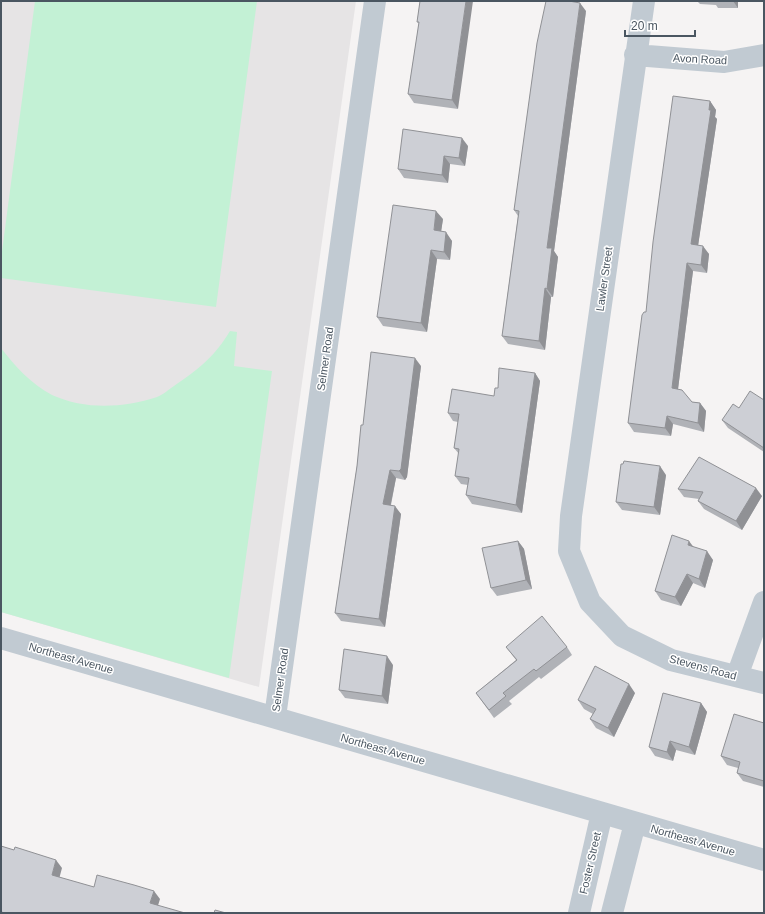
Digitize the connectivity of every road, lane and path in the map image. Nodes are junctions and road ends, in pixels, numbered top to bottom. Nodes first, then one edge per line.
1 (375, 1) edge
2 (644, 1) edge
3 (635, 55) junction
4 (764, 55) edge
5 (571, 557) joint
6 (764, 602) edge
7 (1, 638) edge
8 (737, 676) junction
9 (764, 684) edge
10 (275, 717) junction
11 (602, 813) junction
12 (635, 823) junction
13 (764, 860) edge
14 (579, 913) edge
15 (612, 913) edge

1 - 10 street, Selmer Road
2 - 3 street, Lawler Street
3 - 4 street, Avon Road
3 - 5 street, Lawler Street
5 - 8 street, Stevens Road
6 - 8 street
7 - 10 street, Northeast Avenue
8 - 9 street, Stevens Road
10 - 11 street, Northeast Avenue
11 - 12 street, Northeast Avenue
11 - 14 street, Foster Street
12 - 13 street, Northeast Avenue
12 - 15 street

